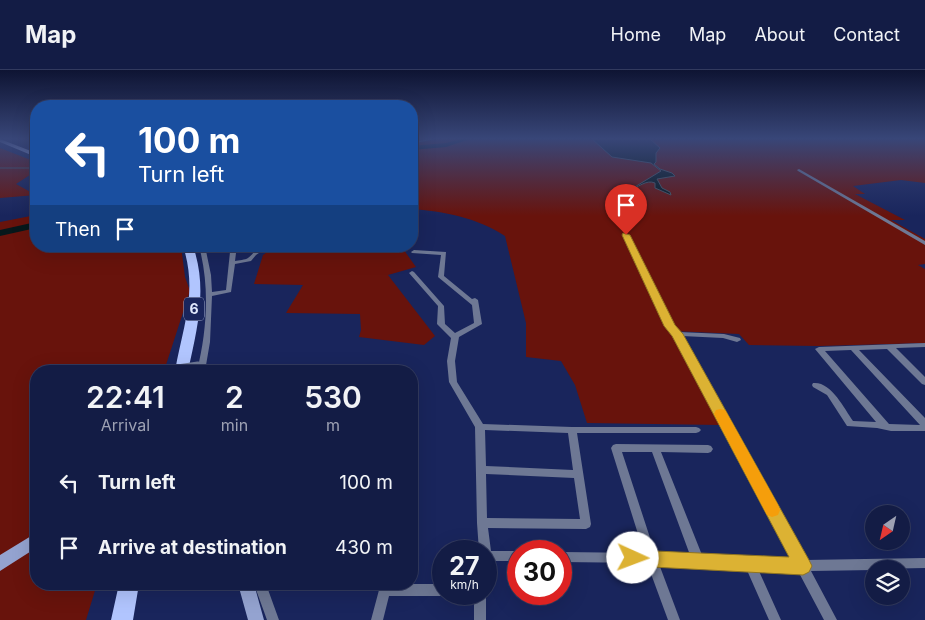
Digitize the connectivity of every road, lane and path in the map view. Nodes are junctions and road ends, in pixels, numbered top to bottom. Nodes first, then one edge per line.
1 (799, 170) dead end
2 (626, 235) dead end
3 (925, 243) edge
4 (190, 252) edge
5 (203, 252) edge
6 (232, 252) edge
7 (257, 252) edge
8 (414, 252) dead end
9 (232, 263) junction
10 (412, 273) dead end
11 (208, 295) junction
12 (677, 334) junction
13 (454, 337) junction
14 (737, 340) dead end
15 (925, 345) edge
16 (889, 346) junction
17 (853, 348) junction
18 (178, 365) edge
19 (200, 365) edge
20 (925, 382) edge
21 (816, 385) dead end
22 (925, 424) edge
23 (480, 427) junction
24 (886, 427) junction
25 (925, 428) edge
26 (572, 430) junction
27 (696, 430) dead end
28 (655, 448) junction
29 (708, 448) dead end
30 (481, 470) junction
31 (578, 474) junction
32 (482, 523) junction
33 (483, 540) edge
34 (30, 544) edge
35 (572, 557) edge
36 (651, 558) junction
37 (698, 561) junction
38 (925, 563) edge
39 (0, 564) edge
40 (750, 564) junction
41 (803, 566) junction
42 (128, 590) edge
43 (248, 590) edge
44 (262, 590) edge
45 (432, 590) edge
46 (480, 605) edge
47 (122, 620) edge
48 (256, 620) edge
49 (273, 620) edge
50 (377, 620) edge
51 (480, 620) edge
52 (674, 620) edge
53 (775, 620) edge
54 (831, 620) edge

1 - 3 street
2 - 12 street
4 - 18 main road, 6
5 - 11 street
6 - 9 street
7 - 9 street
8 - 13 street
9 - 11 street
10 - 13 street
11 - 19 street
12 - 14 street
12 - 41 street
13 - 23 street
15 - 16 street
16 - 17 street
16 - 20 street
17 - 22 street
17 - 24 street
21 - 24 street
23 - 26 street
23 - 30 street
24 - 25 street
26 - 27 street
26 - 31 street
28 - 29 street
28 - 36 street
28 - 37 street
30 - 31 street
30 - 32 street
31 - 32 street
32 - 33 street
34 - 39 street
35 - 36 street
36 - 37 street
36 - 52 street
37 - 40 street
38 - 41 street
40 - 41 street
40 - 53 street
41 - 54 street
42 - 47 main road
43 - 48 street
44 - 49 street
45 - 50 street
46 - 51 street

